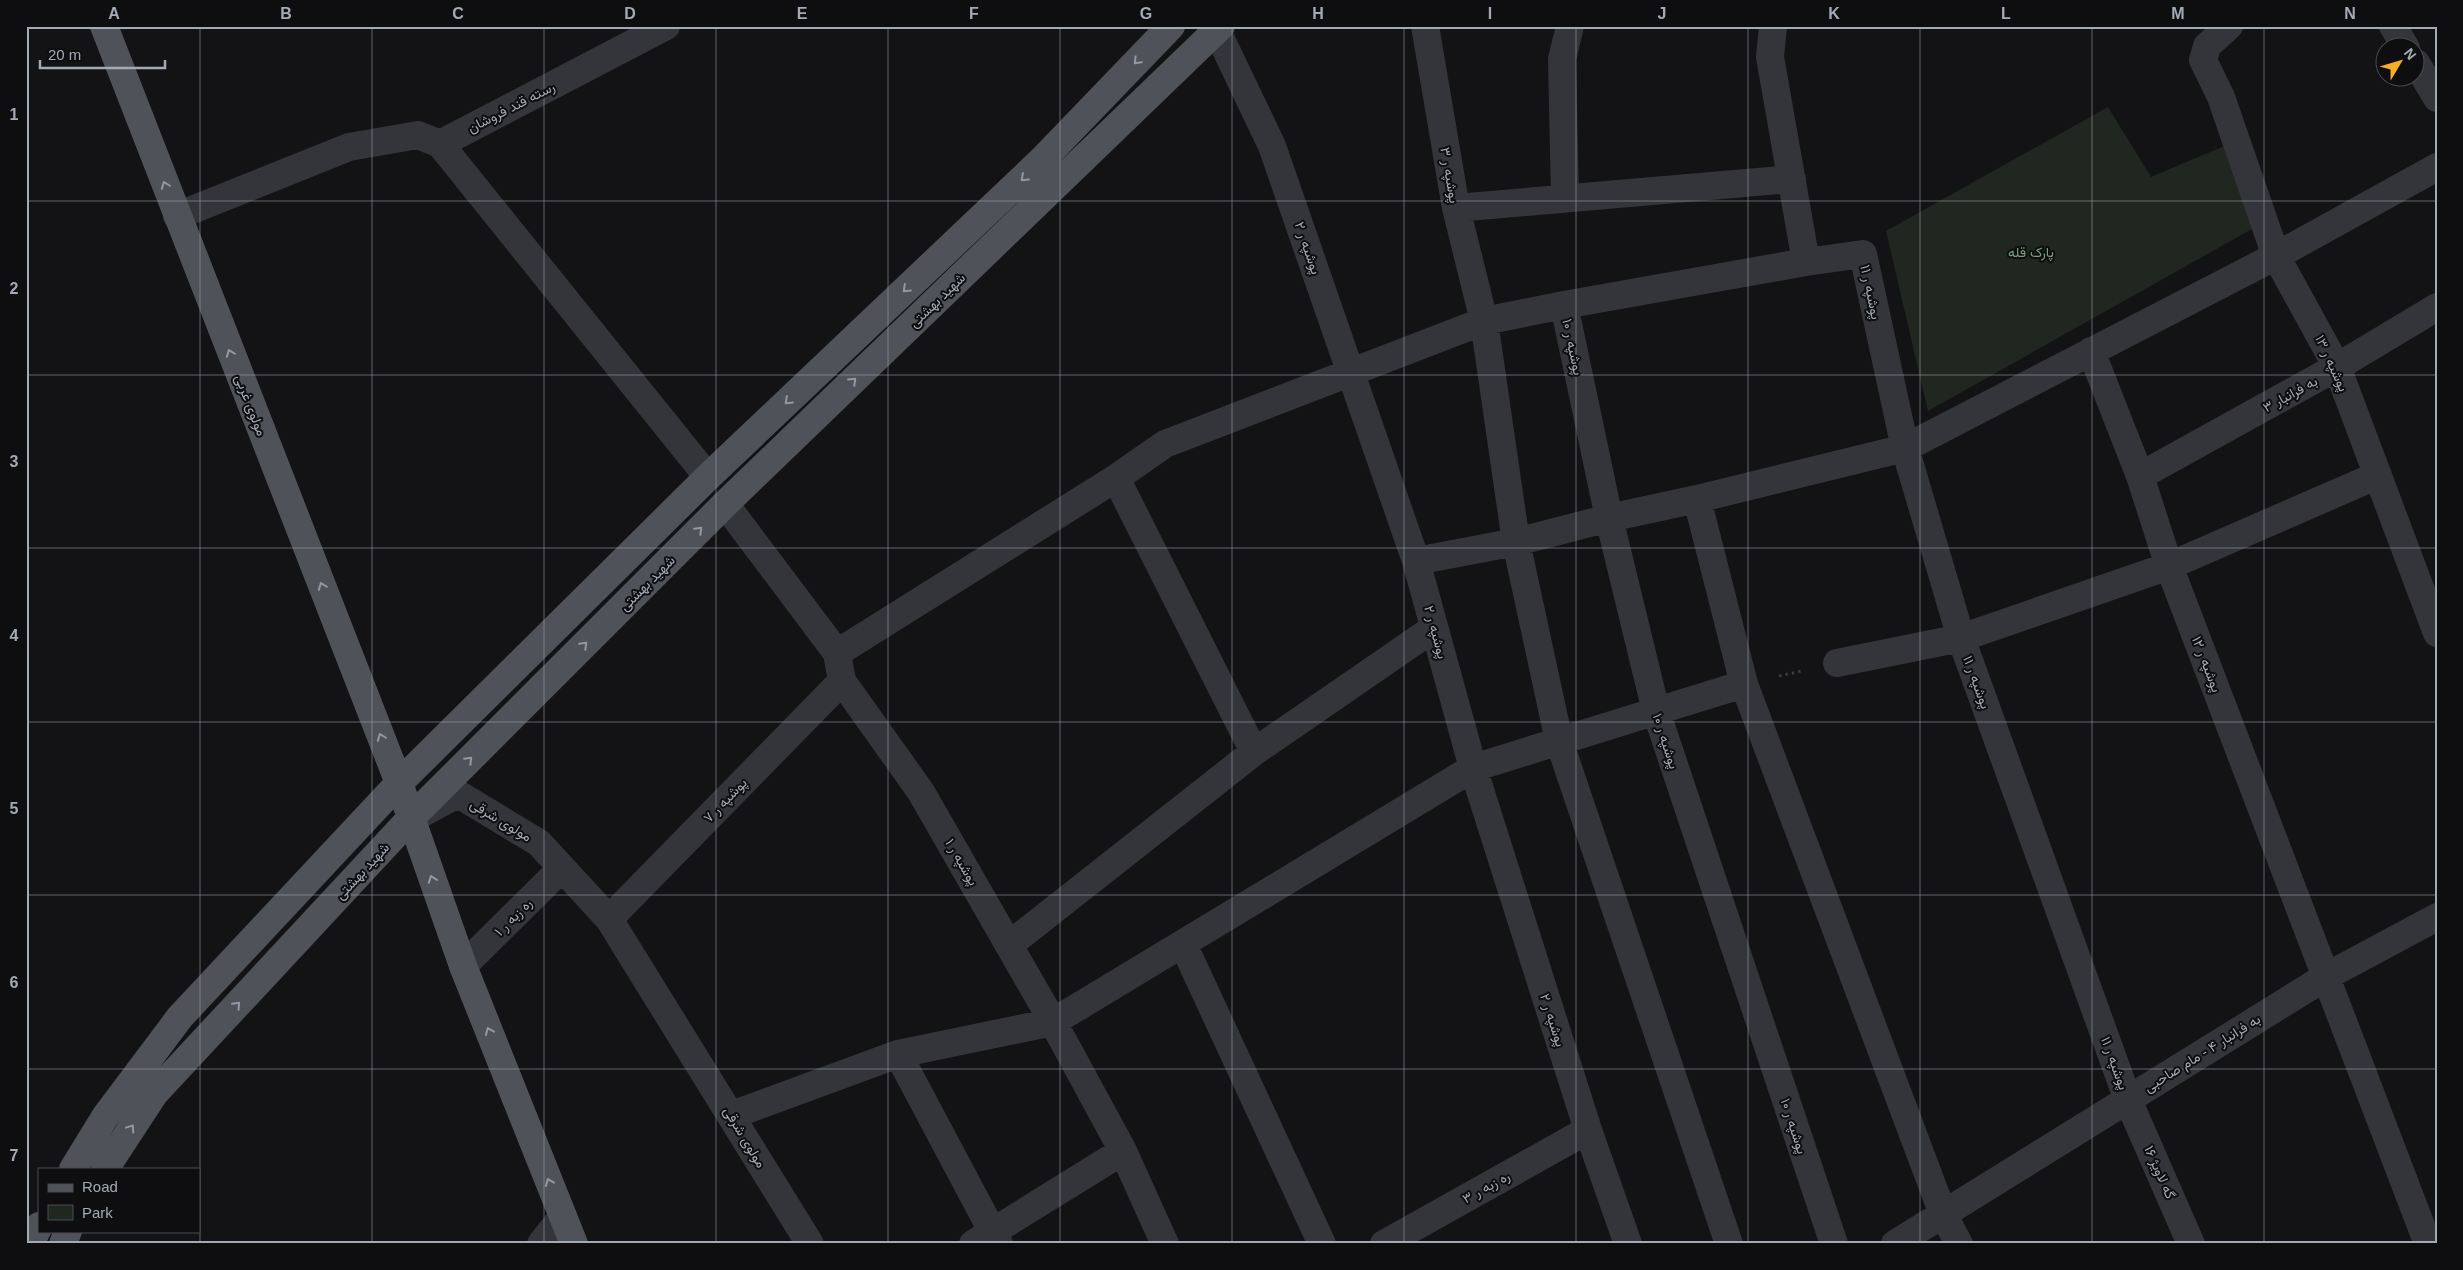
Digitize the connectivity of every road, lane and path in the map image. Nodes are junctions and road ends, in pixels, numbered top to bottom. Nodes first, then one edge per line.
1 (104, 26) edge
2 (666, 26) edge
3 (1171, 26) edge
4 (1425, 26) edge
5 (1570, 26) edge
6 (1773, 26) edge
7 (2229, 26) edge
8 (2393, 26) edge
9 (1219, 28) edge
10 (2400, 38) edge
11 (2426, 80) edge
12 (2437, 98) edge
13 (440, 144) junction
14 (2437, 167) edge
15 (1792, 179) junction
16 (1565, 198) junction
17 (1456, 208) junction
18 (176, 216) junction
19 (2276, 256) junction
20 (1806, 262) junction
21 (1564, 305) junction
22 (2437, 307) edge
23 (1484, 321) junction
24 (2091, 351) junction
25 (2337, 367) junction
26 (1351, 373) junction
27 (1905, 448) junction
28 (2378, 475) junction
29 (2140, 476) junction
30 (708, 477) junction
31 (1116, 478) junction
32 (1697, 499) junction
33 (725, 504) junction
34 (1609, 518) junction
35 (1516, 542) junction
36 (1416, 562) junction
37 (2169, 566) junction
38 (1434, 628) junction
39 (2437, 633) edge
40 (1961, 638) junction
41 (837, 653) junction
42 (1837, 663) joint
43 (842, 681) junction
44 (1744, 684) junction
45 (1656, 712) junction
46 (1559, 741) junction
47 (1254, 752) junction
48 (1473, 768) junction
49 (399, 782) junction
50 (410, 819) junction
51 (562, 868) junction
52 (2437, 917) edge
53 (609, 918) junction
54 (1183, 944) junction
55 (1009, 945) junction
56 (463, 966) junction
57 (2327, 976) junction
58 (1053, 1022) junction
59 (898, 1054) junction
60 (2128, 1100) junction
61 (732, 1115) junction
62 (1588, 1130) junction
63 (1123, 1151) junction
64 (74, 1168) edge
65 (106, 1168) edge
66 (1943, 1214) junction
67 (563, 1216) junction
68 (38, 1228) edge
69 (68, 1232) edge
70 (988, 1240) edge
71 (30, 1244) edge
72 (63, 1244) edge
73 (541, 1244) edge
74 (574, 1244) edge
75 (810, 1244) edge
76 (1165, 1244) edge
77 (1322, 1244) edge
78 (1384, 1244) edge
79 (1628, 1244) edge
80 (1729, 1244) edge
81 (1834, 1244) edge
82 (1895, 1244) edge
83 (1959, 1244) edge
84 (2191, 1244) edge
85 (2428, 1244) edge

18 -> 1 main road, مولوی غربی
2 - 13 street, رسته قند فروشان
3 -> 30 main road, شهید بهشتی
4 - 17 street, پوشپه ر ۳
5 - 16 street
6 - 15 street
7 - 19 street, پوشپه ر ۱۳
8 - 10 street
9 - 26 street, پوشپه ر ۲
33 -> 9 main road, شهید بهشتی
11 - 12 street
13 - 18 street
13 - 30 street
14 - 19 street
15 - 16 street
15 - 20 street
16 - 17 street
17 - 23 street, پوشپه ر ۳
49 -> 18 main road, مولوی غربی
19 - 24 street
19 - 25 street, پوشپه ر ۱۳
20 - 21 street
20 - 27 street, پوشپه ر ۱۱
21 - 23 street, پوشپه ر ۱۰
21 - 34 street, پوشپه ر ۱۰
22 - 25 street, به فرانبار ۳
23 - 26 street, پوشپه ر ۱۰
23 - 35 street, پوشپه ر ۳
24 - 27 street
24 - 29 street, پوشپه ر ۱۲
25 - 28 street, پوشپه ر ۱۳
25 - 29 street, به فرانبار ۳
26 - 31 street, پوشپه ر ۱۰
26 - 36 street, پوشپه ر ۲
27 - 32 street
27 - 40 street, پوشپه ر ۱۱
28 - 37 street
28 - 39 street, پوشپه ر ۱۳
29 - 37 street, پوشپه ر ۱۲
30 - 49 main road, شهید بهشتی
31 - 41 street, پوشپه ر ۱۰
31 - 47 street
32 - 34 street
32 - 44 street
33 - 41 street, ۱ پوشپه ر
50 -> 33 main road, شهید بهشتی
34 - 35 street
34 - 45 street, پوشپه ر ۱۰
35 - 36 street
35 - 46 street, پوشپه ر ۳
36 - 38 street, پوشپه ر ۲
37 - 40 street
37 - 57 street, پوشپه ر ۱۲
38 - 47 street
38 - 48 street, پوشپه ر ۲
40 - 42 street
40 - 60 street, پوشپه ر ۱۱
41 - 43 street, ۱ پوشپه ر
42 - 44 path
43 - 53 street, پوشپه ر ۷
43 - 55 street, ۱ پوشپه ر
44 - 45 street
44 - 66 street
45 - 46 street
45 - 81 street, پوشپه ر ۱۰
46 - 48 street
46 - 80 street, پوشپه ر ۳
47 - 55 street
48 - 54 street
48 - 62 street, پوشپه ر ۲
49 - 50 main road, مولوی غربی
49 - 64 main road, شهید بهشتی
50 - 51 street, مولوی شرقی
56 -> 50 main road
65 -> 50 main road, شهید بهشتی
51 - 53 street, مولوی شرقی
51 - 56 street, ره زبه ر ۱
52 - 57 street, به فرانبار ۴ - مام صاحبی
53 - 61 street, مولوی شرقی
54 - 58 street
54 - 77 street
55 - 58 street, ۱ پوشپه ر
67 -> 56 main road
57 - 60 street, به فرانبار ۴ - مام صاحبی
57 - 85 street, پوشپه ر ۱۲
58 - 59 street
58 - 63 street, ۱ پوشپه ر
59 - 61 street
59 - 70 street
60 - 66 street, به فرانبار ۴ - مام صاحبی
60 - 84 street, ۱۶ گه لاویژ
61 - 75 street, مولوی شرقی
62 - 78 street, ره زبه ر ۳
62 - 79 street, پوشپه ر ۲
63 - 70 street
63 - 76 street, ۱ پوشپه ر
66 - 82 street, به فرانبار ۴ - مام صاحبی
66 - 83 street
67 - 73 street
67 - 74 main road
68 - 71 main road
69 - 72 main road

